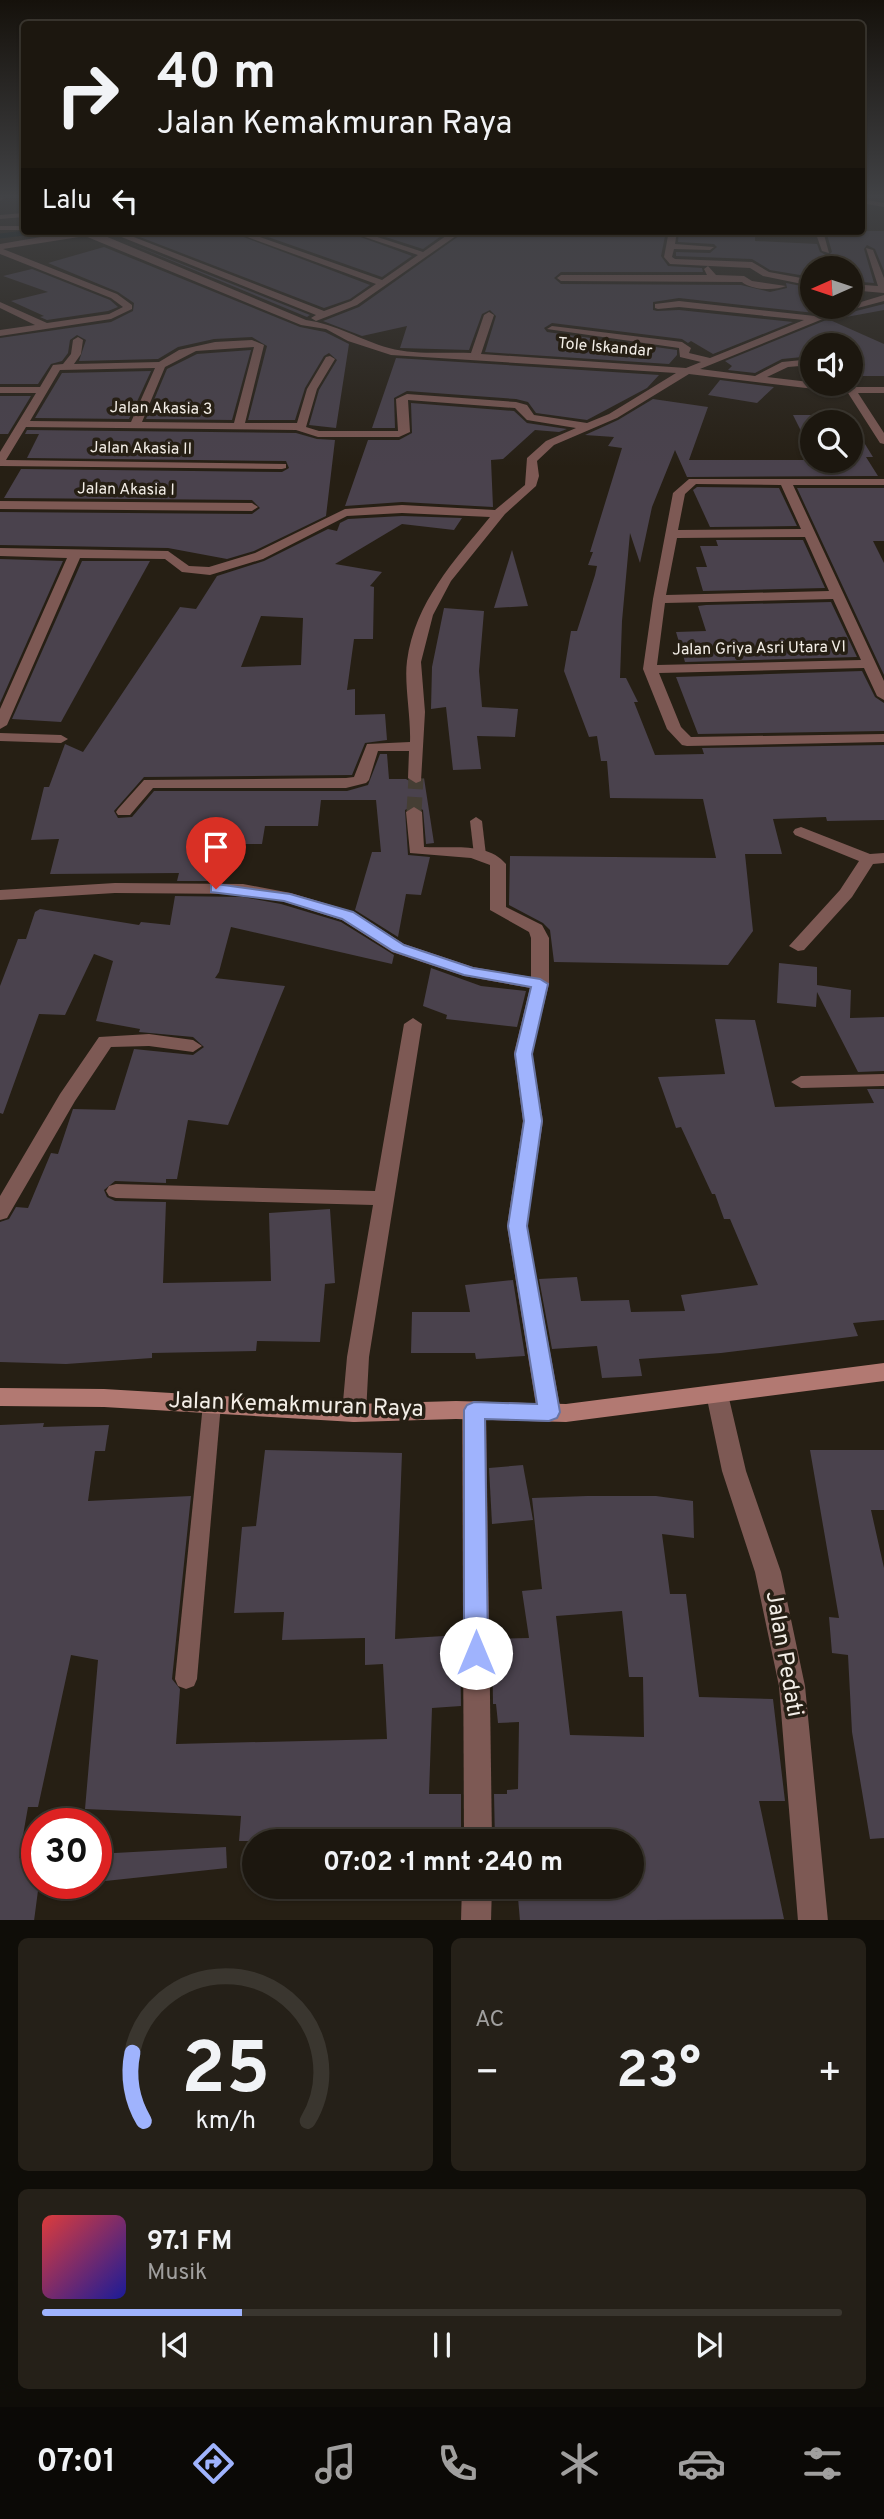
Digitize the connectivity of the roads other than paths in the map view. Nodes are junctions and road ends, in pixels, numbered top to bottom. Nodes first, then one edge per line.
1 (94, 288) edge
2 (217, 288) edge
3 (250, 288) edge
4 (376, 288) edge
5 (758, 288) edge
6 (787, 288) edge
7 (863, 291) edge
8 (883, 296) edge
9 (863, 303) edge
10 (0, 305) edge
11 (658, 306) dead end
12 (488, 315) dead end
13 (800, 315) edge
14 (820, 319) edge
15 (326, 321) junction
16 (46, 326) junction
17 (552, 328) dead end
18 (0, 333) edge
19 (78, 340) dead end
20 (475, 356) junction
21 (330, 359) dead end
22 (712, 361) junction
23 (800, 363) edge
24 (160, 365) junction
25 (66, 367) junction
26 (687, 370) junction
27 (758, 378) junction
28 (870, 381) junction
29 (884, 381) edge
30 (800, 382) edge
31 (863, 382) edge
32 (863, 388) edge
33 (0, 390) edge
34 (41, 390) junction
35 (881, 391) edge
36 (857, 396) edge
37 (884, 401) edge
38 (21, 424) junction
39 (136, 424) junction
40 (239, 425) junction
41 (298, 426) junction
42 (587, 427) junction
43 (884, 441) edge
44 (0, 462) edge
45 (282, 466) dead end
46 (785, 481) junction
47 (884, 482) edge
48 (0, 505) edge
49 (252, 507) dead end
50 (498, 513) junction
51 (811, 533) junction
52 (673, 534) junction
53 (0, 552) edge
54 (75, 554) junction
55 (839, 595) junction
56 (659, 599) junction
57 (868, 664) junction
58 (650, 668) junction
59 (884, 696) edge
60 (0, 725) edge
61 (0, 737) edge
62 (61, 738) dead end
63 (884, 738) edge
64 (417, 746) junction
65 (415, 778) tunnel mouth
66 (124, 812) dead end
67 (414, 812) tunnel mouth
68 (476, 821) dead end
69 (802, 832) dead end
70 (480, 855) junction
71 (876, 859) edge
72 (0, 895) edge
73 (798, 946) dead end
74 (540, 984) junction
75 (413, 1024) dead end
76 (193, 1046) dead end
77 (884, 1080) edge
78 (801, 1082) dead end
79 (116, 1191) dead end
80 (383, 1198) junction
81 (0, 1213) edge
82 (884, 1372) edge
83 (717, 1394) junction
84 (0, 1397) edge
85 (212, 1404) junction
86 (474, 1410) junction
87 (549, 1412) junction
88 (354, 1413) junction
89 (186, 1679) dead end
90 (478, 1829) edge
91 (477, 1899) edge
92 (476, 1920) edge
93 (813, 1920) edge

1 - 16 street
2 - 15 street
3 - 15 street, Tole Iskandar
4 - 15 street
5 - 6 street
7 - 8 street
8 - 9 street
10 - 16 street
11 - 13 street
12 - 20 street
14 - 22 street
15 - 20 street, Tole Iskandar
16 - 18 street
17 - 22 street
19 - 25 street
20 - 26 street, Tole Iskandar
21 - 41 street
22 - 26 street
23 - 27 street
24 - 25 street
24 - 39 street
24 - 40 street
25 - 34 street
26 - 27 street, Tole Iskandar
26 - 42 street
27 - 30 street, Tole Iskandar
28 - 29 street
28 - 31 street
28 - 35 street
32 - 35 street, Tole Iskandar
33 - 34 street
34 - 38 street
35 - 37 street
36 - 43 street
38 - 39 street, Jalan Akasia 3
38 - 44 street
39 - 40 street, Jalan Akasia 3
40 - 41 street, Jalan Akasia 3
41 - 42 street, Jalan Akasia 3
42 - 50 street
44 - 45 street, Jalan Akasia II
46 - 47 street
46 - 51 street
46 - 52 street
48 - 49 street, Jalan Akasia I
50 - 54 street
50 - 64 street
51 - 52 street
51 - 55 street
52 - 56 street
53 - 54 street
54 - 60 street
55 - 56 street
55 - 57 street
56 - 58 street
57 - 58 street, Jalan Griya Asri Utara VI
57 - 59 street
58 - 63 street
61 - 62 street
64 - 65 street
64 - 66 street
67 - 70 street
68 - 70 lane
69 - 71 street
70 - 74 street
71 - 73 street
72 - 74 street
74 - 87 street
75 - 80 street
76 - 81 street
77 - 78 street
79 - 80 street
80 - 88 street
82 - 83 main road, Jalan Kemakmuran Raya
83 - 87 main road, Jalan Kemakmuran Raya
83 - 93 street, Jalan Pedati
84 - 85 main road, Jalan Kemakmuran Raya
85 - 88 main road, Jalan Kemakmuran Raya
85 - 89 lane
86 - 87 main road, Jalan Kemakmuran Raya
86 - 88 main road, Jalan Kemakmuran Raya
86 - 90 street
91 - 92 street

